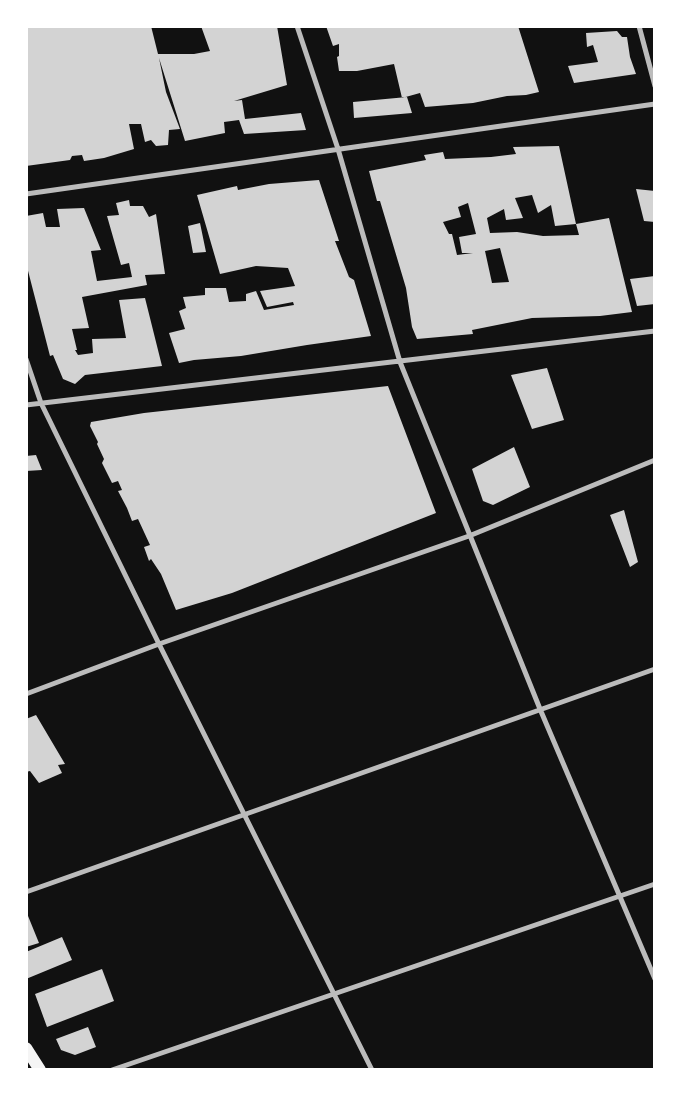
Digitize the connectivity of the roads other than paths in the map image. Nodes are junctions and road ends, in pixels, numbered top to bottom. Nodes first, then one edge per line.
1 (297, 26) edge
2 (639, 26) edge
3 (655, 86) edge
4 (655, 104) edge
5 (338, 149) junction
6 (26, 194) edge
7 (655, 330) edge
8 (26, 359) edge
9 (400, 362) junction
10 (41, 404) junction
11 (26, 405) edge
12 (655, 460) edge
13 (469, 536) junction
14 (158, 644) junction
15 (655, 669) edge
16 (26, 694) edge
17 (540, 709) junction
18 (245, 815) junction
19 (655, 884) edge
20 (26, 892) edge
21 (620, 896) junction
22 (655, 979) edge
23 (334, 994) junction
24 (26, 1048) edge
25 (40, 1070) edge
26 (112, 1070) edge
27 (372, 1070) edge

1 - 5 street
2 - 3 street
4 - 5 street
5 - 6 street
5 - 9 street
7 - 9 street
8 - 10 street
9 - 10 street
9 - 13 street
10 - 11 street
10 - 14 street
12 - 13 street
13 - 14 street
13 - 17 street
14 - 16 street
14 - 18 street
15 - 17 street
17 - 18 street
17 - 21 street
18 - 20 street
18 - 23 street
19 - 21 street
21 - 22 street
21 - 23 street
23 - 26 street
23 - 27 street
24 - 25 main road

